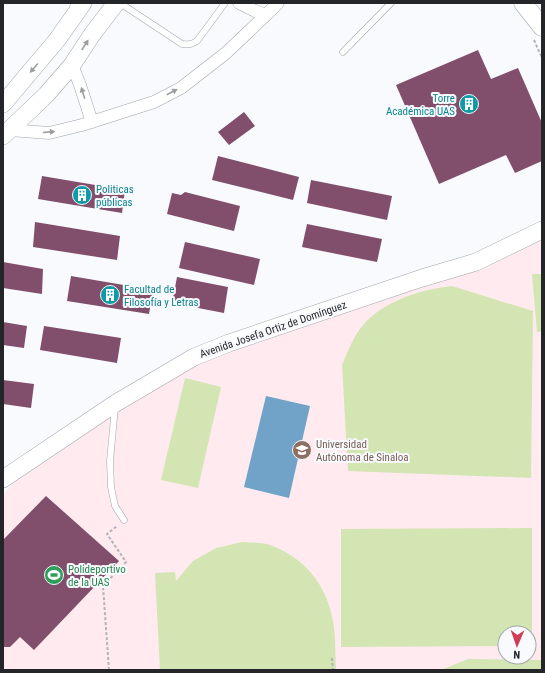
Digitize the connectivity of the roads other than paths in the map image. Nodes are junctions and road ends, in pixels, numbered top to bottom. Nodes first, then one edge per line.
1 (116, 3) edge
2 (120, 3) edge
3 (225, 3) edge
4 (239, 3) edge
5 (278, 3) edge
6 (391, 3) edge
7 (523, 3) edge
8 (81, 5) edge
9 (266, 15) junction
10 (542, 27) edge
11 (343, 52) dead end
12 (72, 65) junction
13 (3, 104) edge
14 (92, 122) junction
15 (7, 133) edge
16 (542, 230) edge
17 (116, 403) junction
18 (3, 479) edge
19 (124, 520) road end

12 -> 1 street
2 - 3 lane
4 - 9 street
5 - 9 street
6 - 11 lane
7 - 10 main road
8 -> 13 street
14 -> 9 street
14 -> 12 street
12 - 15 street
15 -> 14 street
16 - 17 street, Avenida Josefa Ortiz de Domínguez
17 - 18 street, Avenida Josefa Ortiz de Domínguez
17 - 19 lane

